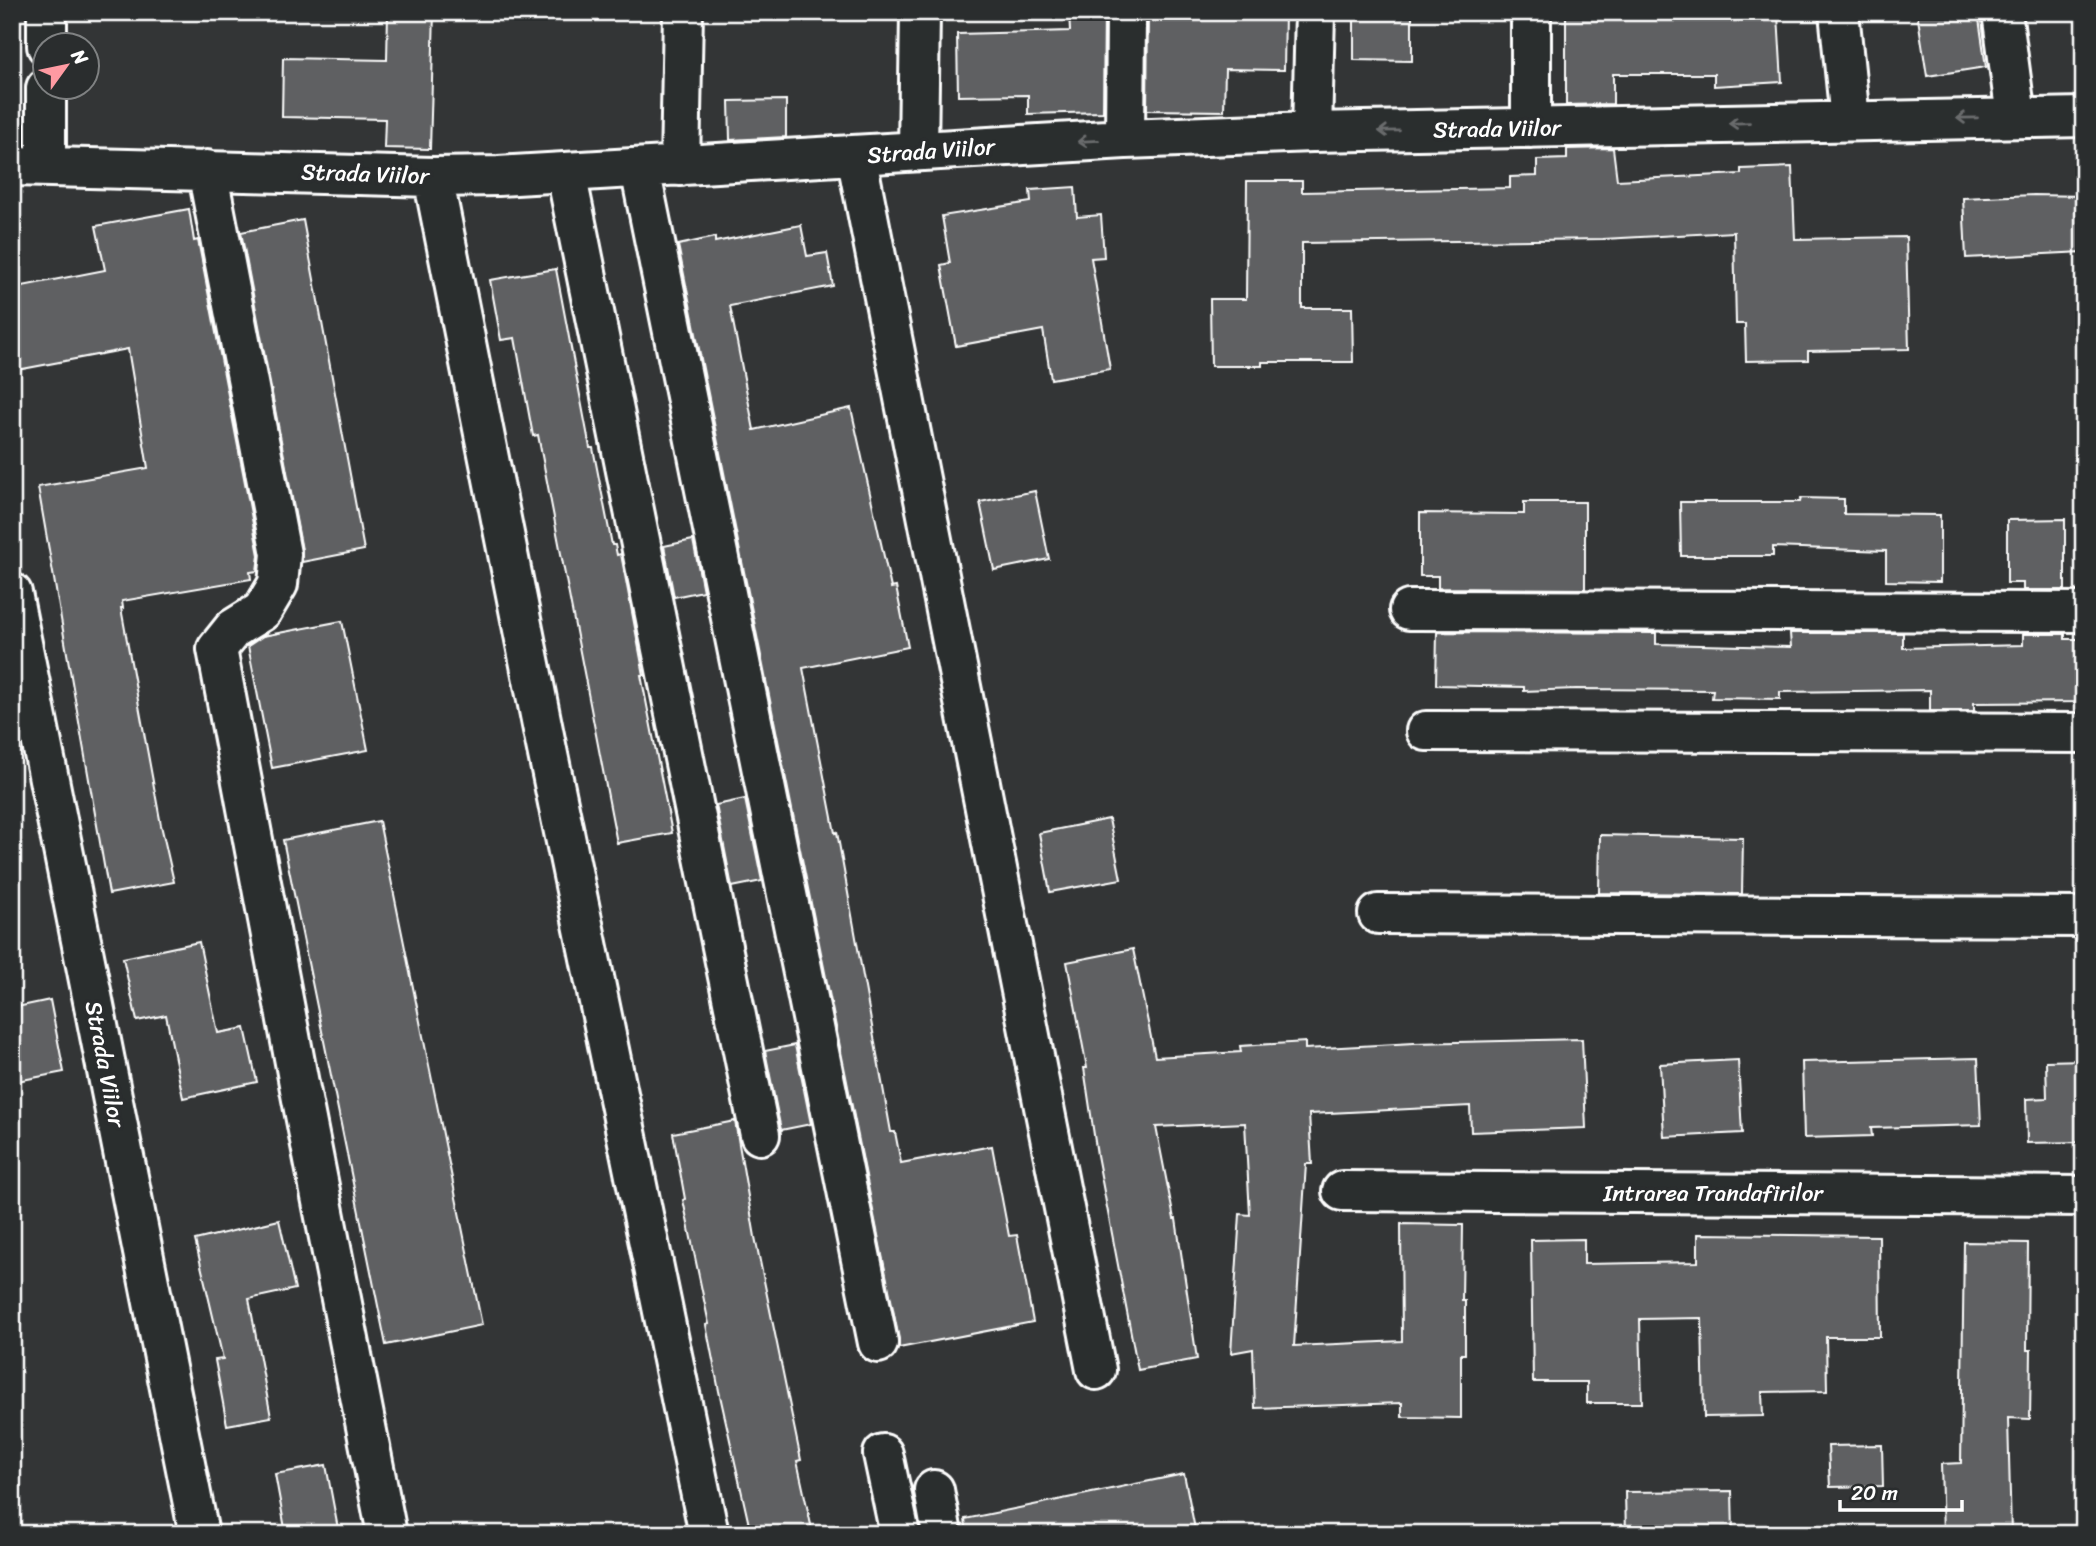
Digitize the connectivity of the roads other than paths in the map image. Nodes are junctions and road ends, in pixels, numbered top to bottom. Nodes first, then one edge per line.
1 (47, 12) edge
2 (683, 12) edge
3 (919, 12) edge
4 (1126, 12) edge
5 (1315, 12) edge
6 (1531, 12) edge
7 (1839, 12) edge
8 (2002, 12) edge
9 (47, 32) edge
10 (44, 102) edge
11 (2016, 117) junction
12 (2084, 117) edge
13 (1850, 120) junction
14 (1531, 128) junction
15 (1312, 132) junction
16 (1125, 139) junction
17 (918, 151) junction
18 (856, 155) junction
19 (29, 166) edge
20 (680, 166) junction
21 (640, 169) junction
22 (207, 170) junction
23 (566, 173) junction
24 (433, 177) junction
25 (12, 593) edge
26 (1409, 610) dead end
27 (2084, 612) edge
28 (1426, 731) dead end
29 (2084, 733) edge
30 (1378, 914) dead end
31 (2084, 917) edge
32 (760, 1135) dead end
33 (1342, 1191) dead end
34 (2084, 1196) edge
35 (878, 1343) dead end
36 (1096, 1370) dead end
37 (883, 1454) dead end
38 (934, 1490) dead end
39 (199, 1534) edge
40 (387, 1534) edge
41 (709, 1534) edge
42 (900, 1534) edge
43 (942, 1534) edge

1 - 9 street
2 - 20 street
3 - 17 street
4 - 16 street
5 - 15 street
6 - 14 street
7 - 13 street
8 - 11 street
10 - 19 street
11 - 12 street, Strada Viilor
11 -> 13 street, Strada Viilor
13 -> 14 street, Strada Viilor
14 -> 15 street, Strada Viilor
15 - 16 street, Strada Viilor
16 -> 17 street, Strada Viilor
17 - 18 street, Strada Viilor
18 - 20 street, Strada Viilor
18 - 36 street
19 - 22 street, Strada Viilor
20 - 21 street, Strada Viilor
21 - 23 street, Strada Viilor
21 - 35 street
22 - 24 street, Strada Viilor
22 - 40 street
23 - 24 street, Strada Viilor
23 - 32 street
24 - 41 street
25 - 39 street, Strada Viilor
26 - 27 street
28 - 29 street
30 - 31 street
33 - 34 street, Intrarea Trandafirilor
37 - 42 street
38 - 43 street

